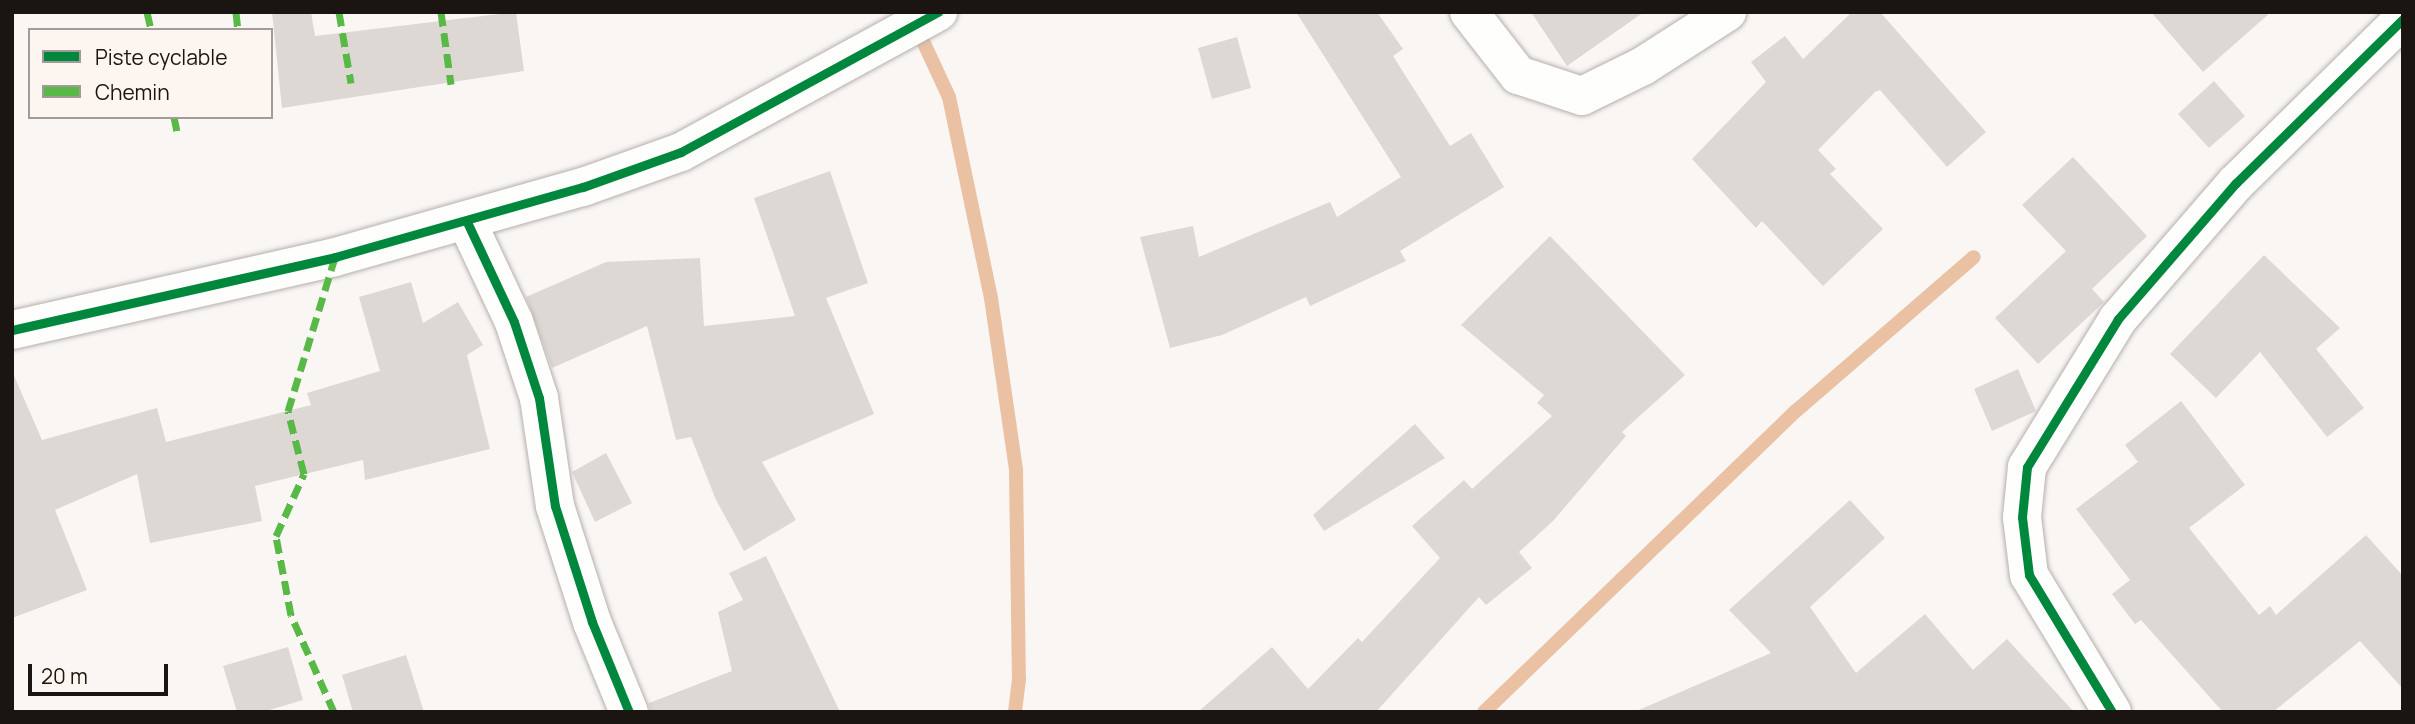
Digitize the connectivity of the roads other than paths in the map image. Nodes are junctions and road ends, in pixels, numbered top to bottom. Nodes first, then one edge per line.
1 (938, 12) edge
2 (1468, 12) edge
3 (1727, 12) edge
4 (2399, 12) edge
5 (2403, 18) edge
6 (467, 222) junction
7 (12, 330) edge
8 (629, 712) edge
9 (2112, 712) edge

1 - 6 street
2 - 3 street
4 - 5 street
5 - 9 street
6 - 7 street
6 - 8 street

